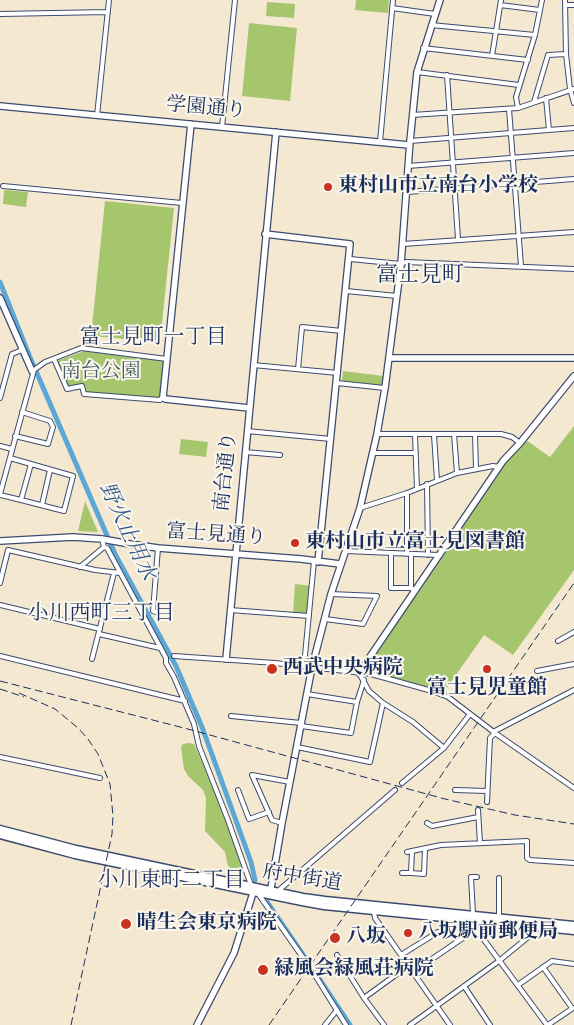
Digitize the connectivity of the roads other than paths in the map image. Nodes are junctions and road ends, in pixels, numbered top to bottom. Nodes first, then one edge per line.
1 (109, 0) edge
2 (235, 0) edge
3 (393, 0) edge
4 (440, 0) edge
5 (501, 0) edge
6 (542, 0) edge
7 (565, 3) edge
8 (574, 4) edge
9 (500, 5) junction
10 (392, 8) junction
11 (540, 10) junction
12 (108, 12) junction
13 (0, 14) edge
14 (435, 14) junction
15 (431, 25) junction
16 (496, 31) junction
17 (535, 35) junction
18 (423, 48) junction
19 (492, 56) junction
20 (566, 56) junction
21 (574, 57) edge
22 (528, 60) junction
23 (417, 72) junction
24 (446, 76) junction
25 (519, 85) junction
26 (572, 89) edge
27 (546, 98) junction
28 (534, 102) junction
29 (574, 103) edge
30 (0, 106) edge
31 (509, 108) junction
32 (518, 108) junction
33 (449, 112) junction
34 (412, 115) junction
35 (97, 116) junction
36 (190, 124) junction
37 (222, 127) junction
38 (574, 128) edge
39 (549, 130) junction
40 (276, 132) junction
41 (511, 134) junction
42 (451, 138) junction
43 (380, 142) junction
44 (410, 143) junction
45 (574, 153) edge
46 (512, 158) junction
47 (453, 162) junction
48 (408, 166) junction
49 (574, 179) edge
50 (515, 184) junction
51 (3, 186) dead end
52 (455, 189) junction
53 (407, 192) junction
54 (182, 203) junction
55 (574, 232) edge
56 (265, 234) junction
57 (518, 236) junction
58 (458, 240) junction
59 (403, 244) junction
60 (350, 259) junction
61 (401, 264) junction
62 (521, 266) junction
63 (574, 269) edge
64 (346, 291) junction
65 (397, 296) junction
66 (0, 298) edge
67 (342, 331) junction
68 (22, 350) junction
69 (389, 358) junction
70 (574, 358) edge
71 (54, 359) junction
72 (167, 359) junction
73 (253, 365) junction
74 (34, 369) junction
75 (298, 369) junction
76 (338, 373) junction
77 (574, 376) edge
78 (337, 383) junction
79 (385, 388) junction
80 (163, 397) junction
81 (0, 398) edge
82 (249, 408) junction
83 (22, 412) junction
84 (247, 431) junction
85 (377, 434) junction
86 (454, 434) junction
87 (475, 434) junction
88 (415, 435) junction
89 (434, 435) junction
90 (15, 436) junction
91 (331, 439) junction
92 (520, 443) junction
93 (0, 446) edge
94 (12, 449) junction
95 (245, 452) junction
96 (373, 453) junction
97 (416, 453) junction
98 (280, 455) dead end
99 (10, 458) junction
100 (31, 464) junction
101 (499, 467) junction
102 (476, 469) junction
103 (50, 470) junction
104 (457, 473) junction
105 (437, 480) junction
106 (427, 484) junction
107 (417, 489) junction
108 (0, 494) edge
109 (407, 494) junction
110 (21, 500) junction
111 (42, 505) junction
112 (360, 508) junction
113 (103, 539) junction
114 (0, 541) edge
115 (104, 547) junction
116 (158, 548) junction
117 (345, 551) junction
118 (391, 553) junction
119 (235, 554) junction
120 (409, 554) junction
121 (428, 554) junction
122 (438, 555) junction
123 (316, 561) junction
124 (340, 564) junction
125 (80, 567) junction
126 (114, 573) junction
127 (120, 574) junction
128 (0, 583) edge
129 (412, 589) junction
130 (331, 594) junction
131 (0, 605) edge
132 (230, 610) junction
133 (156, 612) dead end
134 (309, 616) junction
135 (324, 619) junction
136 (100, 629) junction
137 (574, 632) edge
138 (99, 634) junction
139 (558, 642) dead end
140 (160, 648) junction
141 (0, 656) edge
142 (174, 656) dead end
143 (92, 659) dead end
144 (226, 659) junction
145 (574, 664) edge
146 (304, 666) junction
147 (312, 667) junction
148 (538, 671) dead end
149 (358, 672) junction
150 (364, 680) junction
151 (574, 690) edge
152 (307, 694) junction
153 (184, 702) junction
154 (357, 702) junction
155 (383, 703) junction
156 (470, 714) junction
157 (231, 716) dead end
158 (301, 724) junction
159 (492, 731) junction
160 (297, 747) junction
161 (444, 748) junction
162 (0, 757) edge
163 (100, 778) dead end
164 (290, 782) junction
165 (402, 783) dead end
166 (574, 788) edge
167 (238, 790) dead end
168 (395, 790) dead end
169 (455, 790) dead end
170 (487, 791) junction
171 (487, 802) dead end
172 (478, 810) dead end
173 (269, 812) junction
174 (478, 817) junction
175 (282, 823) junction
176 (427, 823) dead end
177 (0, 829) edge
178 (0, 835) edge
179 (480, 843) junction
180 (426, 848) junction
181 (574, 863) edge
182 (402, 873) dead end
183 (411, 873) junction
184 (477, 877) dead end
185 (499, 878) dead end
186 (255, 891) junction
187 (273, 894) junction
188 (374, 908) junction
189 (474, 918) junction
190 (499, 918) junction
191 (574, 925) edge
192 (533, 926) junction
193 (476, 929) junction
194 (574, 931) edge
195 (438, 932) dead end
196 (337, 955) dead end
197 (401, 955) junction
198 (499, 961) junction
199 (574, 964) edge
200 (408, 966) junction
201 (543, 968) junction
202 (413, 972) junction
203 (518, 985) junction
204 (464, 986) junction
205 (364, 998) junction
206 (436, 1006) junction
207 (573, 1007) edge
208 (337, 1010) junction
209 (197, 1025) edge
210 (325, 1025) edge
211 (346, 1025) edge
212 (384, 1025) edge
213 (410, 1025) edge
214 (450, 1025) edge
215 (490, 1025) edge
216 (548, 1025) edge

1 - 12 street
2 - 37 street
3 - 10 street
4 - 14 street
5 - 9 street
6 - 11 street
7 - 8 street
7 - 20 street
9 - 11 street
9 - 16 street
10 - 14 street
10 - 43 street
11 - 17 street
12 - 13 street
12 - 35 street
14 - 15 street
15 - 16 street
15 - 18 street
16 - 17 street
16 - 19 street
17 - 22 street
18 - 19 street
18 - 23 street
19 - 22 street
20 - 21 street
20 - 26 street
20 - 28 street
22 - 25 street
23 - 24 street
23 - 34 street
24 - 25 street
24 - 33 street
25 - 32 street
26 - 27 street
26 - 29 street
27 - 28 street
27 - 39 street
28 - 32 street
30 - 35 street, 学園通り
31 - 32 street
31 - 33 street
31 - 41 street
33 - 34 street
33 - 42 street
34 - 44 street
35 - 36 street, 学園通り
36 - 37 street, 学園通り
36 - 54 street
37 - 40 street, 学園通り
38 - 39 street
39 - 41 street
40 - 43 street, 学園通り
40 - 56 street, 南台通り
41 - 42 street
41 - 46 street
42 - 44 street
42 - 47 street
43 - 44 street, 学園通り
44 - 48 street
45 - 46 street
46 - 47 street
46 - 50 street
47 - 48 street
47 - 52 street
48 - 53 street
49 - 50 street
50 - 52 street
50 - 57 street
51 - 54 street
52 - 53 street
52 - 58 street
53 - 59 street
54 - 72 street
55 - 57 street
56 - 60 street
56 - 73 street, 南台通り
57 - 58 street
57 - 62 street
58 - 59 street
59 - 61 street
60 - 61 street
60 - 64 street
61 - 62 street
61 - 65 street
62 - 63 street
64 - 65 street
64 - 67 street
65 - 69 street
66 - 68 street
67 - 75 street
67 - 76 street
68 - 74 street
68 - 81 street
69 - 70 street
69 - 79 street
71 - 72 street
71 - 74 street
71 - 80 street
72 - 80 street
73 - 75 street
73 - 82 street, 南台通り
74 - 83 street
75 - 76 street
76 - 78 street
77 - 92 street
78 - 79 street
78 - 91 street
79 - 85 street
80 - 82 street
82 - 84 street, 南台通り
83 - 90 street
83 - 90 street
84 - 91 street
84 - 95 street, 南台通り
85 - 88 street
85 - 96 street
86 - 87 street
86 - 89 street
86 - 104 street
87 - 92 street
87 - 102 street
88 - 89 street
88 - 97 street
89 - 105 street
90 - 94 street
91 - 123 street
92 - 101 street
93 - 94 street
94 - 99 street
95 - 98 street
95 - 119 street, 南台通り
96 - 97 street
96 - 112 street
97 - 107 street
99 - 100 street
99 - 108 street
100 - 103 street
100 - 110 street
101 - 102 street
101 - 122 street
102 - 104 street
103 - 111 street
103 - 111 street
104 - 105 street
105 - 106 street
106 - 107 street
106 - 121 street
107 - 109 street
108 - 110 street
109 - 112 street
109 - 120 street
110 - 111 street
112 - 117 street
113 - 114 street, 富士見通り
113 - 115 street
113 - 116 street, 富士見通り
115 - 125 street
115 - 127 street
116 - 119 street, 富士見通り
116 - 133 street
117 - 118 street
117 - 124 street
118 - 120 street
118 - 129 street
119 - 123 street, 富士見通り
119 - 132 street, 南台通り
120 - 121 street
120 - 129 street
121 - 122 street
122 - 129 street
123 - 124 street, 富士見通り
123 - 134 street
124 - 130 street
125 - 126 street
125 - 128 street
126 - 127 street
126 - 136 street
127 - 140 street
129 - 149 street
130 - 135 street
130 - 135 street
131 - 136 street
132 - 134 street
132 - 144 street, 南台通り
134 - 146 street
135 - 147 street
136 - 138 street
137 - 139 street
138 - 140 street
138 - 143 street
140 - 153 street
141 - 153 street
142 - 144 street
144 - 146 street
145 - 148 street
146 - 147 street
147 - 149 street
147 - 152 street
149 - 150 street
149 - 156 street
150 - 154 street
150 - 155 street
151 - 159 street
152 - 154 street
152 - 158 street
153 - 186 street
154 - 158 street
155 - 160 street
155 - 161 street
156 - 159 street
156 - 161 street
157 - 158 street
158 - 160 street
159 - 166 street
159 - 170 street
160 - 164 street
161 - 165 street
162 - 163 street
164 - 173 street
164 - 175 street
167 - 173 street
168 - 187 street
169 - 170 street
170 - 171 street
172 - 174 street
173 - 175 street
174 - 176 street
174 - 179 street
175 - 187 street
177 - 186 main road, 府中街道
178 - 186 main road, 府中街道
179 - 180 street
179 - 181 street
180 - 183 street
180 - 183 street
182 - 183 street
184 - 189 street
185 - 190 street
186 - 187 main road, 府中街道
186 - 208 street
186 - 209 street
187 - 188 main road, 府中街道
188 - 189 main road, 府中街道
188 - 197 street
189 - 190 main road, 府中街道
189 - 192 main road, 府中街道
189 - 193 street
190 - 191 main road, 府中街道
192 - 194 main road, 府中街道
192 - 198 street
193 - 198 street
193 - 202 street
195 - 197 street
196 - 205 street
197 - 200 street
198 - 203 street
198 - 204 street
199 - 201 street
200 - 202 street
200 - 205 street
201 - 203 street
201 - 207 street
202 - 206 street
203 - 216 street
204 - 206 street
204 - 215 street
205 - 212 street
206 - 213 street
206 - 214 street
207 - 216 street
208 - 210 street
208 - 211 street

